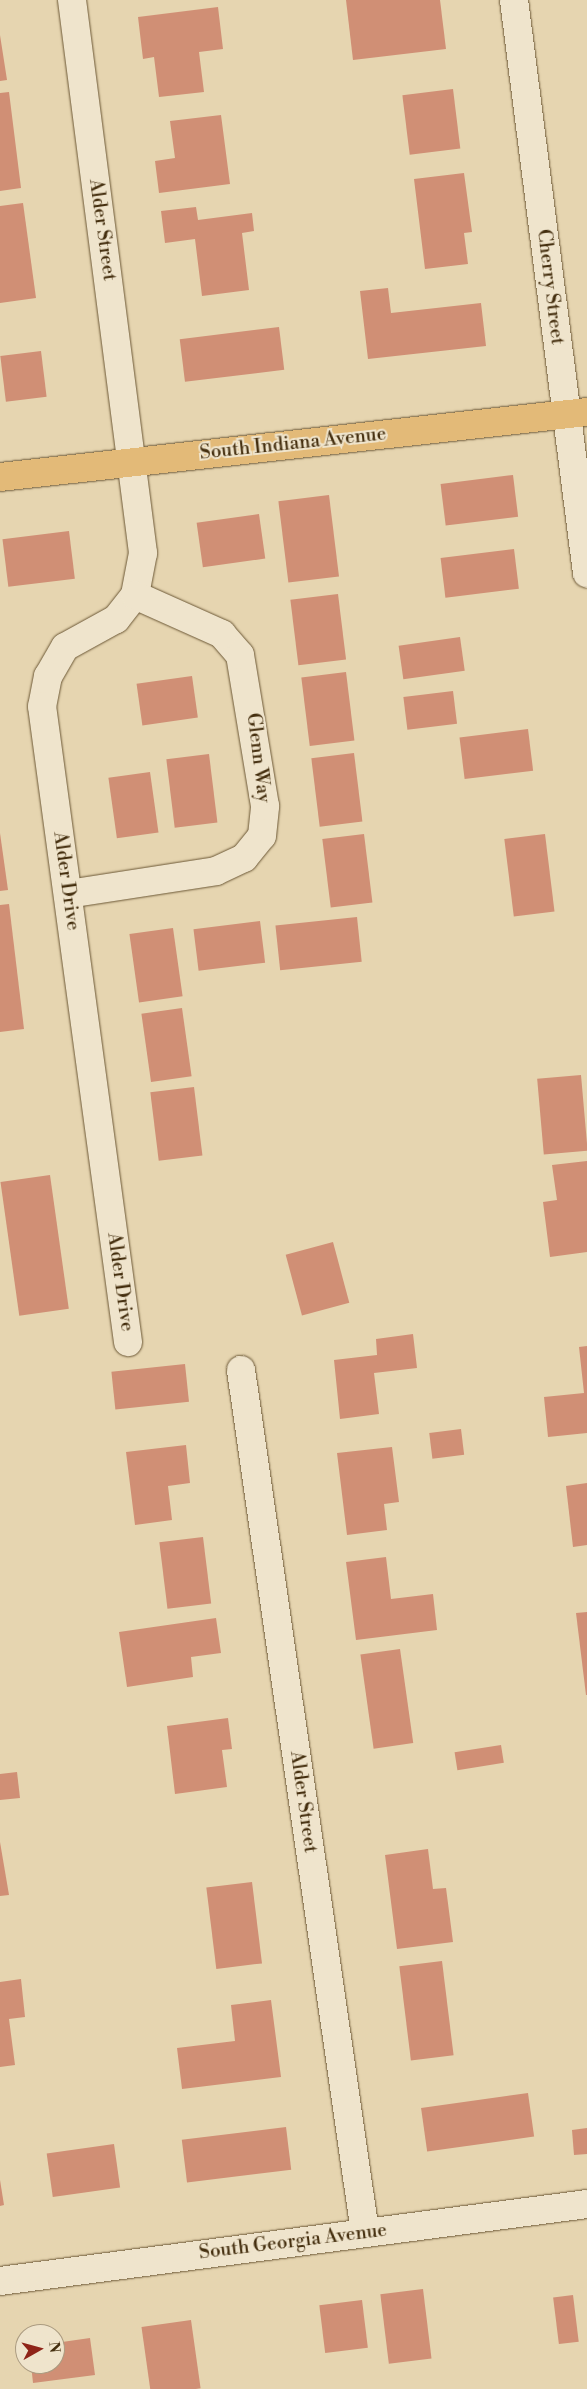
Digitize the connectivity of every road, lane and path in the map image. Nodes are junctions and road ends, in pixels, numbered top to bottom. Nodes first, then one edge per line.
1 (72, 0) edge
2 (514, 0) edge
3 (577, 413) edge
4 (133, 461) junction
5 (0, 476) edge
6 (587, 573) edge
7 (135, 595) junction
8 (68, 894) junction
9 (128, 1342) dead end
10 (242, 1370) dead end
11 (587, 2204) edge
12 (365, 2233) junction
13 (0, 2280) edge

1 - 4 street, Alder Street
2 - 3 street, Cherry Street
3 - 4 main road, South Indiana Avenue
3 - 6 street, Cherry Street
4 - 5 main road, South Indiana Avenue
4 - 7 street, Alder Drive
7 - 8 street, Alder Drive
7 - 8 street, Glenn Way
8 - 9 street, Alder Drive
10 - 12 street, Alder Street
11 - 12 street, South Georgia Avenue
12 - 13 street, South Georgia Avenue

